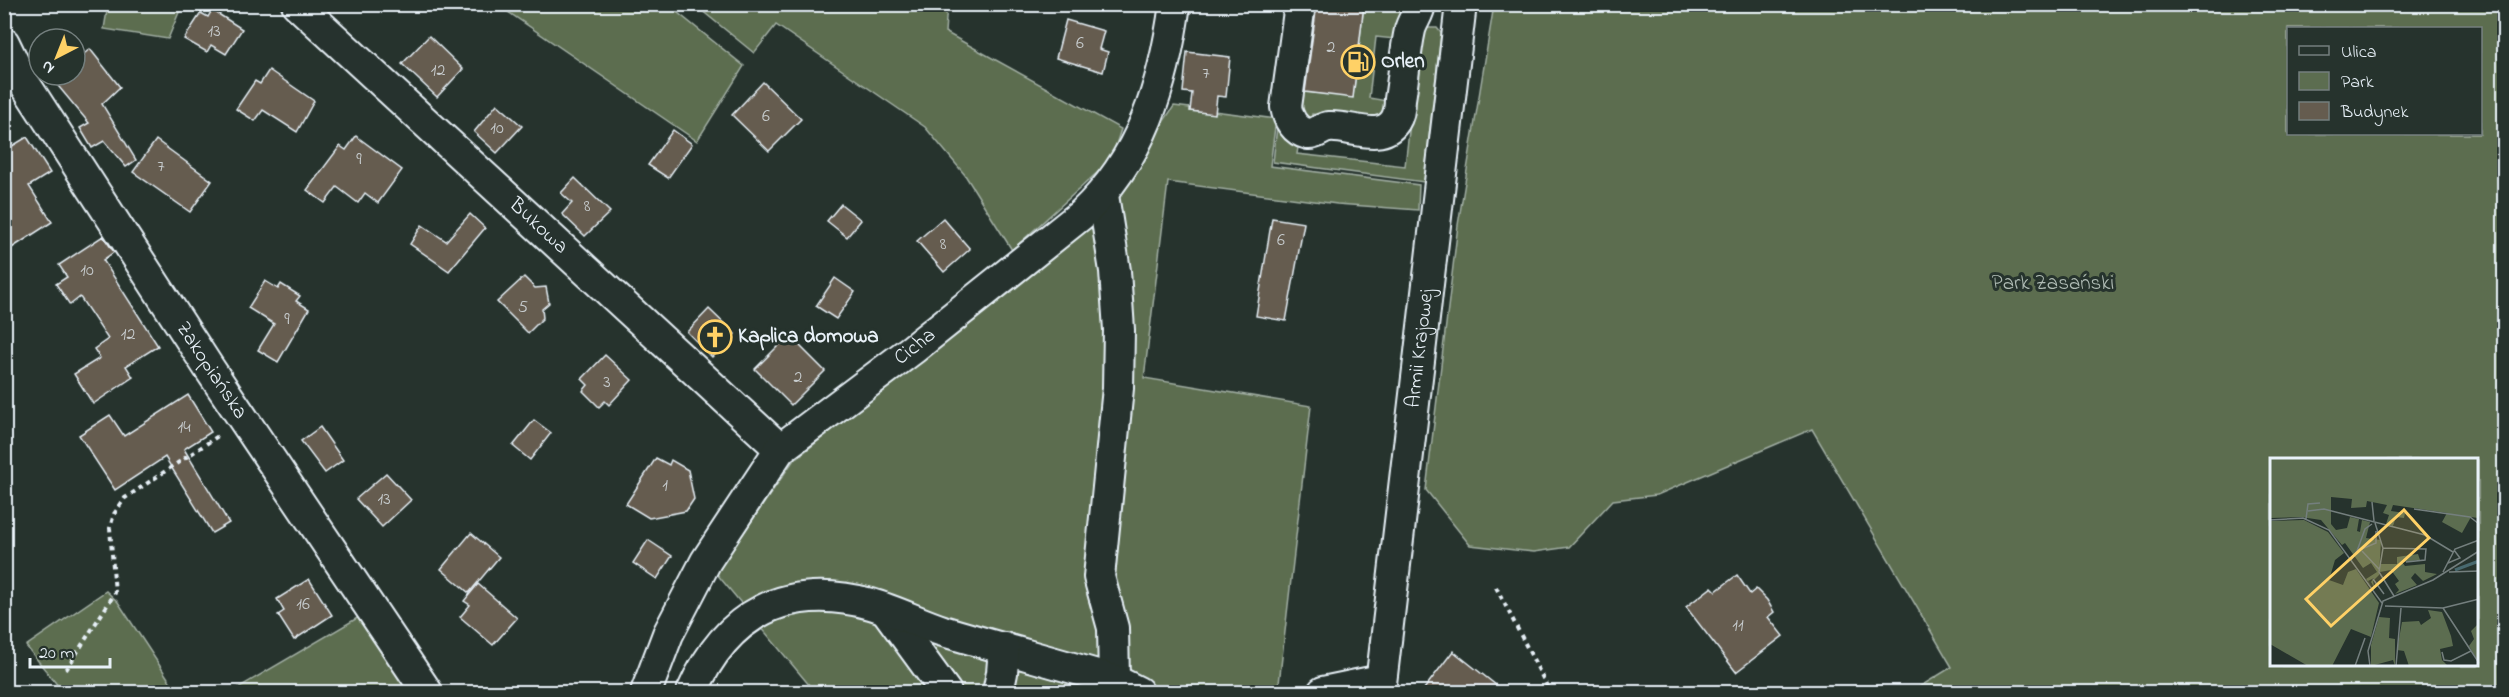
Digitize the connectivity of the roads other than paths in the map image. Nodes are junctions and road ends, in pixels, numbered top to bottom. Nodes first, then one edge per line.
1 (297, 4) edge
2 (1175, 4) edge
3 (1300, 4) edge
4 (1420, 4) edge
5 (1461, 4) edge
6 (4, 43) edge
7 (1103, 195) junction
8 (780, 449) junction
9 (886, 610) junction
10 (1004, 648) junction
11 (1126, 686) edge
12 (1381, 686) edge
13 (427, 693) edge
14 (646, 693) edge
15 (692, 693) edge
16 (945, 693) edge
17 (998, 693) edge
18 (1323, 693) edge

1 - 8 street, Bukowa
2 - 7 street, Cicha
3 - 4 street
5 - 12 street, Armii Krajowej
6 - 13 street, Zakopiańska
7 - 8 street, Cicha
7 - 11 street
8 - 14 street, Cicha
9 - 10 street
9 - 15 street
9 - 16 street
10 - 11 street
10 - 17 street
12 - 18 street

